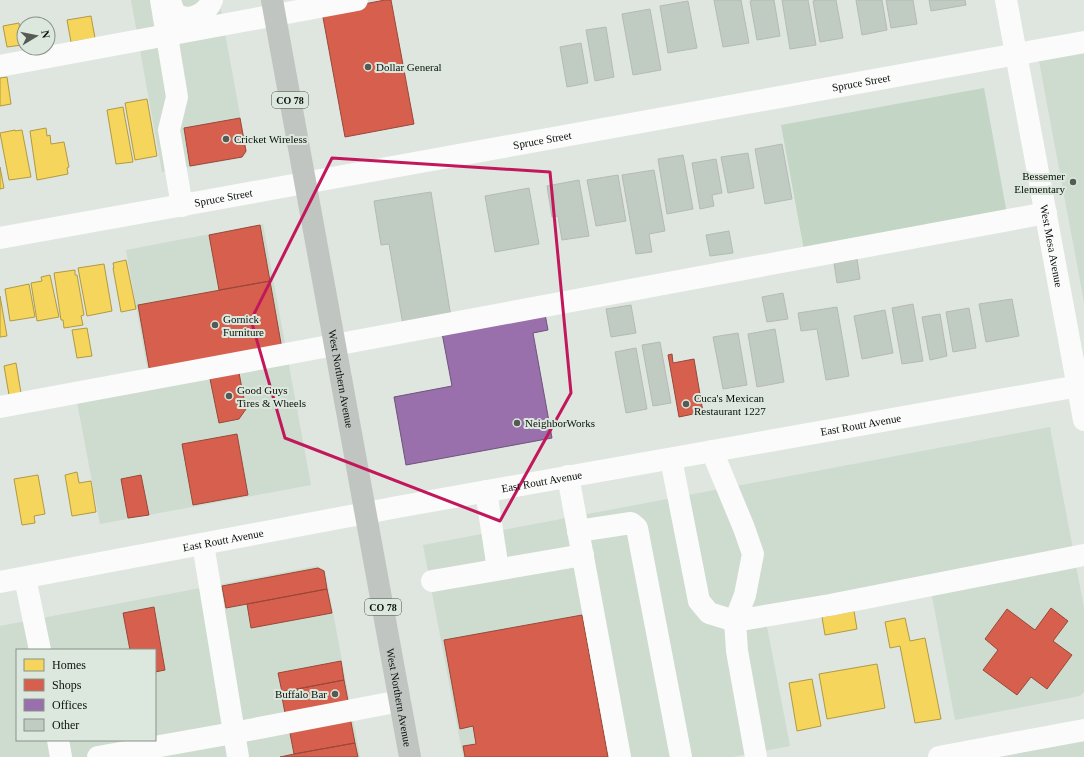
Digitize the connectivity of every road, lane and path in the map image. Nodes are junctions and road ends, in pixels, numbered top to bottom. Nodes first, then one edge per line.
1 (161, 0) edge
2 (170, 0) edge
3 (212, 0) edge
4 (357, 0) edge
5 (1006, 0) edge
6 (274, 8) edge
7 (167, 35) junction
8 (1084, 42) edge
9 (1016, 55) junction
10 (0, 66) edge
11 (305, 184) junction
12 (182, 206) junction
13 (1046, 213) junction
14 (0, 238) edge
15 (335, 344) junction
16 (1081, 385) edge
17 (0, 407) edge
18 (1084, 420) edge
19 (712, 451) junction
20 (671, 459) junction
21 (568, 476) junction
22 (486, 491) junction
23 (365, 513) junction
24 (578, 531) junction
25 (203, 544) junction
26 (583, 555) junction
27 (1084, 555) edge
28 (498, 569) junction
29 (25, 578) junction
30 (432, 581) dead end
31 (0, 582) edge
32 (735, 621) junction
33 (40, 649) edge
34 (400, 701) junction
35 (1084, 730) edge
36 (234, 733) junction
37 (58, 741) edge
38 (1007, 751) edge
39 (61, 757) edge
40 (98, 757) edge
41 (238, 757) edge
42 (410, 757) edge
43 (620, 757) edge
44 (681, 757) edge
45 (756, 757) edge
46 (939, 757) edge

1 - 7 street
2 - 3 street
4 - 6 street
5 - 9 street, West Mesa Avenue
6 - 7 street
6 - 11 main road, West Northern Avenue / CO 78
7 - 10 street
7 - 12 street
8 - 9 street, Spruce Street
9 - 11 street, Spruce Street
9 - 13 street, West Mesa Avenue
11 - 12 street, Spruce Street
11 - 15 main road, West Northern Avenue / CO 78
12 - 14 street, Spruce Street
13 - 15 street
13 - 16 street, West Mesa Avenue
15 - 17 street
15 - 23 main road, West Northern Avenue / CO 78
16 - 18 street, West Mesa Avenue
16 - 19 street, East Routt Avenue
19 - 20 street, East Routt Avenue
19 - 32 street
20 - 21 street, East Routt Avenue
20 - 32 street
21 - 22 street, East Routt Avenue
21 - 24 street
22 - 23 street, East Routt Avenue
22 - 28 street
23 - 25 street, East Routt Avenue
23 - 34 main road, West Northern Avenue / CO 78
24 - 26 street
24 - 44 street
25 - 29 street, East Routt Avenue
25 - 36 street
26 - 28 street
26 - 43 street
27 - 32 street
28 - 30 street
29 - 31 street, East Routt Avenue
29 - 33 street
32 - 45 street
34 - 36 street
34 - 42 main road, West Northern Avenue / CO 78
35 - 38 street
36 - 40 street
36 - 41 street
37 - 39 street
38 - 46 street

